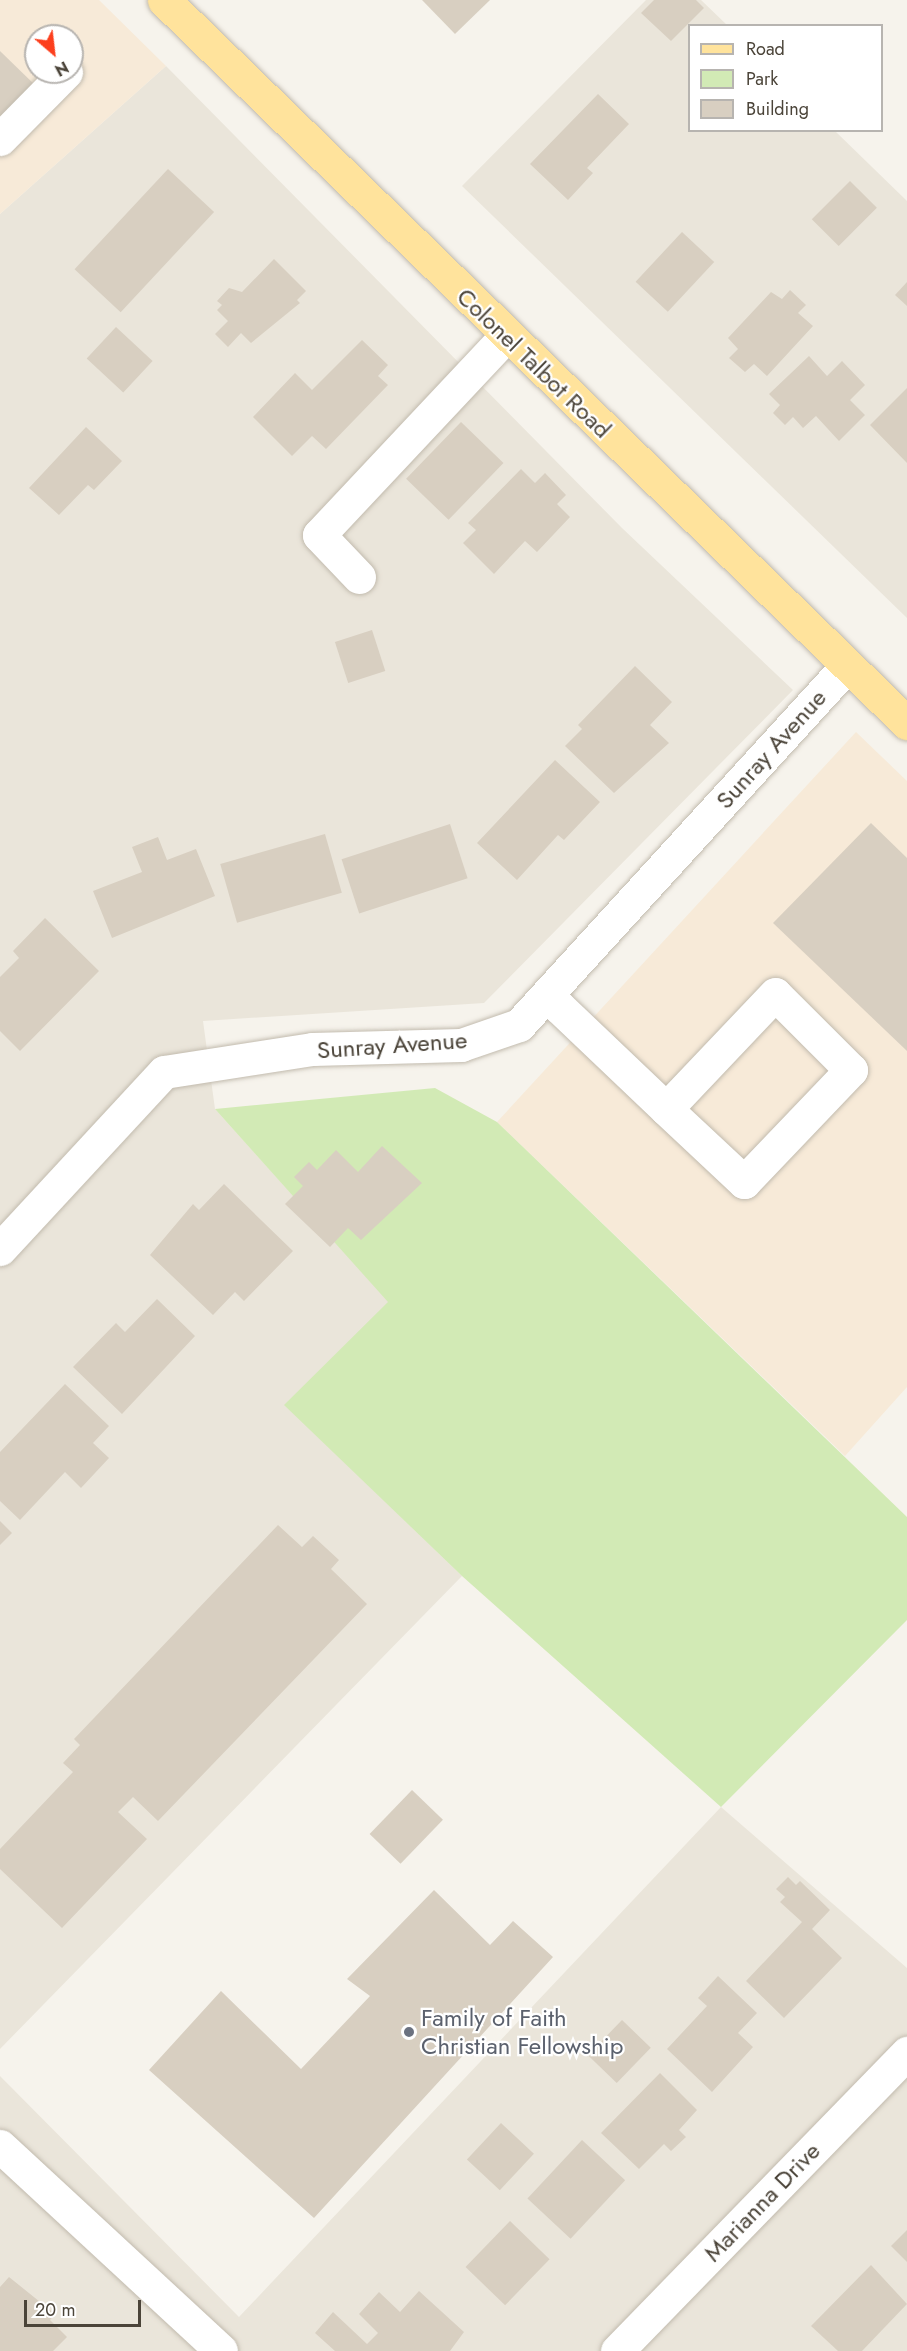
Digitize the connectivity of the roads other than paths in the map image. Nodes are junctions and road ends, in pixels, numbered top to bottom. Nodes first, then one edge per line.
1 (164, 0) edge
2 (54, 84) edge
3 (0, 139) edge
4 (506, 336) junction
5 (359, 577) dead end
6 (846, 667) junction
7 (907, 723) edge
8 (547, 995) junction
9 (666, 1108) junction
10 (0, 1250) edge
11 (907, 2053) edge
12 (0, 2146) edge
13 (221, 2351) edge
14 (617, 2351) edge

1 - 4 main road, Colonel Talbot Road
2 - 3 street
4 - 5 street
4 - 6 main road, Colonel Talbot Road
6 - 7 main road, Colonel Talbot Road
6 - 8 street, Sunray Avenue
8 - 9 street
8 - 10 street, Sunray Avenue
9 - 9 street
11 - 14 street, Marianna Drive
12 - 13 street

